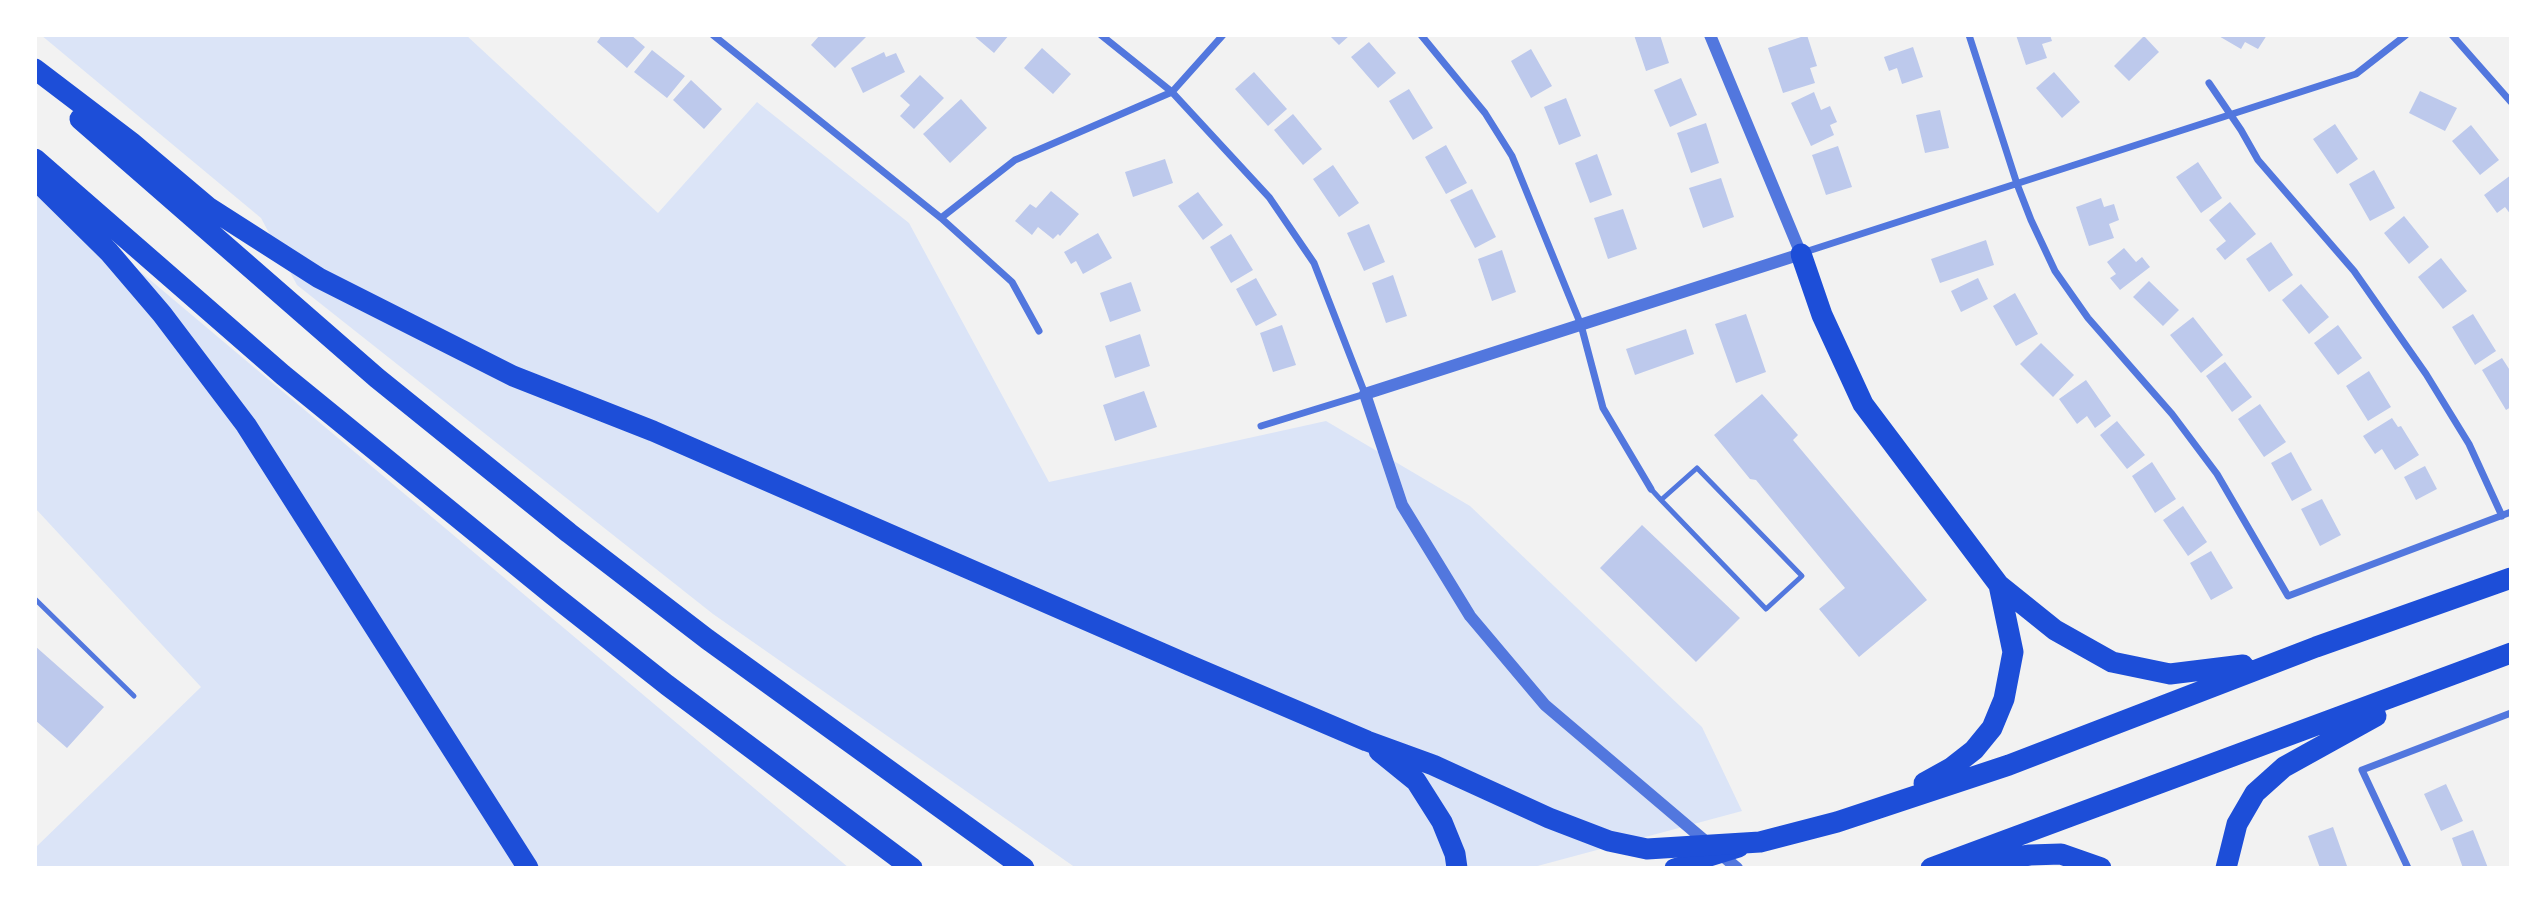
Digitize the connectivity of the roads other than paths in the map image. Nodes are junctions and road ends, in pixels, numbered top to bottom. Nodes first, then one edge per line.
1 (713, 35) edge
2 (1101, 35) edge
3 (1223, 35) edge
4 (1421, 35) edge
5 (1710, 35) edge
6 (1969, 35) edge
7 (2406, 35) edge
8 (2452, 35) edge
9 (35, 69) edge
10 (35, 77) edge
11 (2209, 83) dead end
12 (1172, 92) junction
13 (2511, 102) edge
14 (2231, 115) junction
15 (35, 159) edge
16 (35, 179) edge
17 (2017, 184) junction
18 (941, 218) junction
19 (1801, 254) junction
20 (1581, 325) junction
21 (1039, 331) dead end
22 (1365, 394) junction
23 (1261, 426) dead end
24 (1651, 489) joint
25 (1661, 499) junction
26 (2511, 512) edge
27 (2502, 516) junction
28 (2511, 578) edge
29 (1999, 585) junction
30 (35, 599) edge
31 (2316, 647) junction
32 (2511, 653) edge
33 (2439, 681) junction
34 (134, 696) dead end
35 (2511, 713) edge
36 (1367, 741) junction
37 (1837, 822) junction
38 (1760, 842) junction
39 (512, 843) junction
40 (519, 868) edge
41 (528, 868) edge
42 (912, 868) edge
43 (1024, 868) edge
44 (1457, 868) edge
45 (1674, 868) edge
46 (1737, 868) edge
47 (1931, 868) edge
48 (1942, 868) edge
49 (2101, 868) edge
50 (2226, 868) edge
51 (2407, 868) edge

1 - 18 street
2 - 12 street
3 - 12 street
4 - 20 street
5 - 19 street
6 - 17 street
7 - 14 street
8 - 13 street
9 - 36 highway
10 - 43 highway
11 - 14 street
12 - 18 street
12 - 22 street
14 - 17 street
14 - 27 street
15 - 42 highway
16 - 39 highway
17 - 19 street
17 - 27 street
18 - 21 street
19 - 20 street
19 - 29 highway
20 - 22 street
20 - 24 street
22 - 23 street
22 - 46 street
24 - 25 lane
25 - 25 lane
26 - 27 street
28 - 31 highway
29 - 31 highway
29 - 37 highway
30 - 34 lane
31 - 37 highway
32 - 33 highway
33 - 47 highway
33 - 50 highway
35 - 51 street
36 - 38 highway
36 - 44 highway
37 - 38 highway
38 - 45 highway
39 - 40 highway
39 - 41 highway
48 - 49 highway

